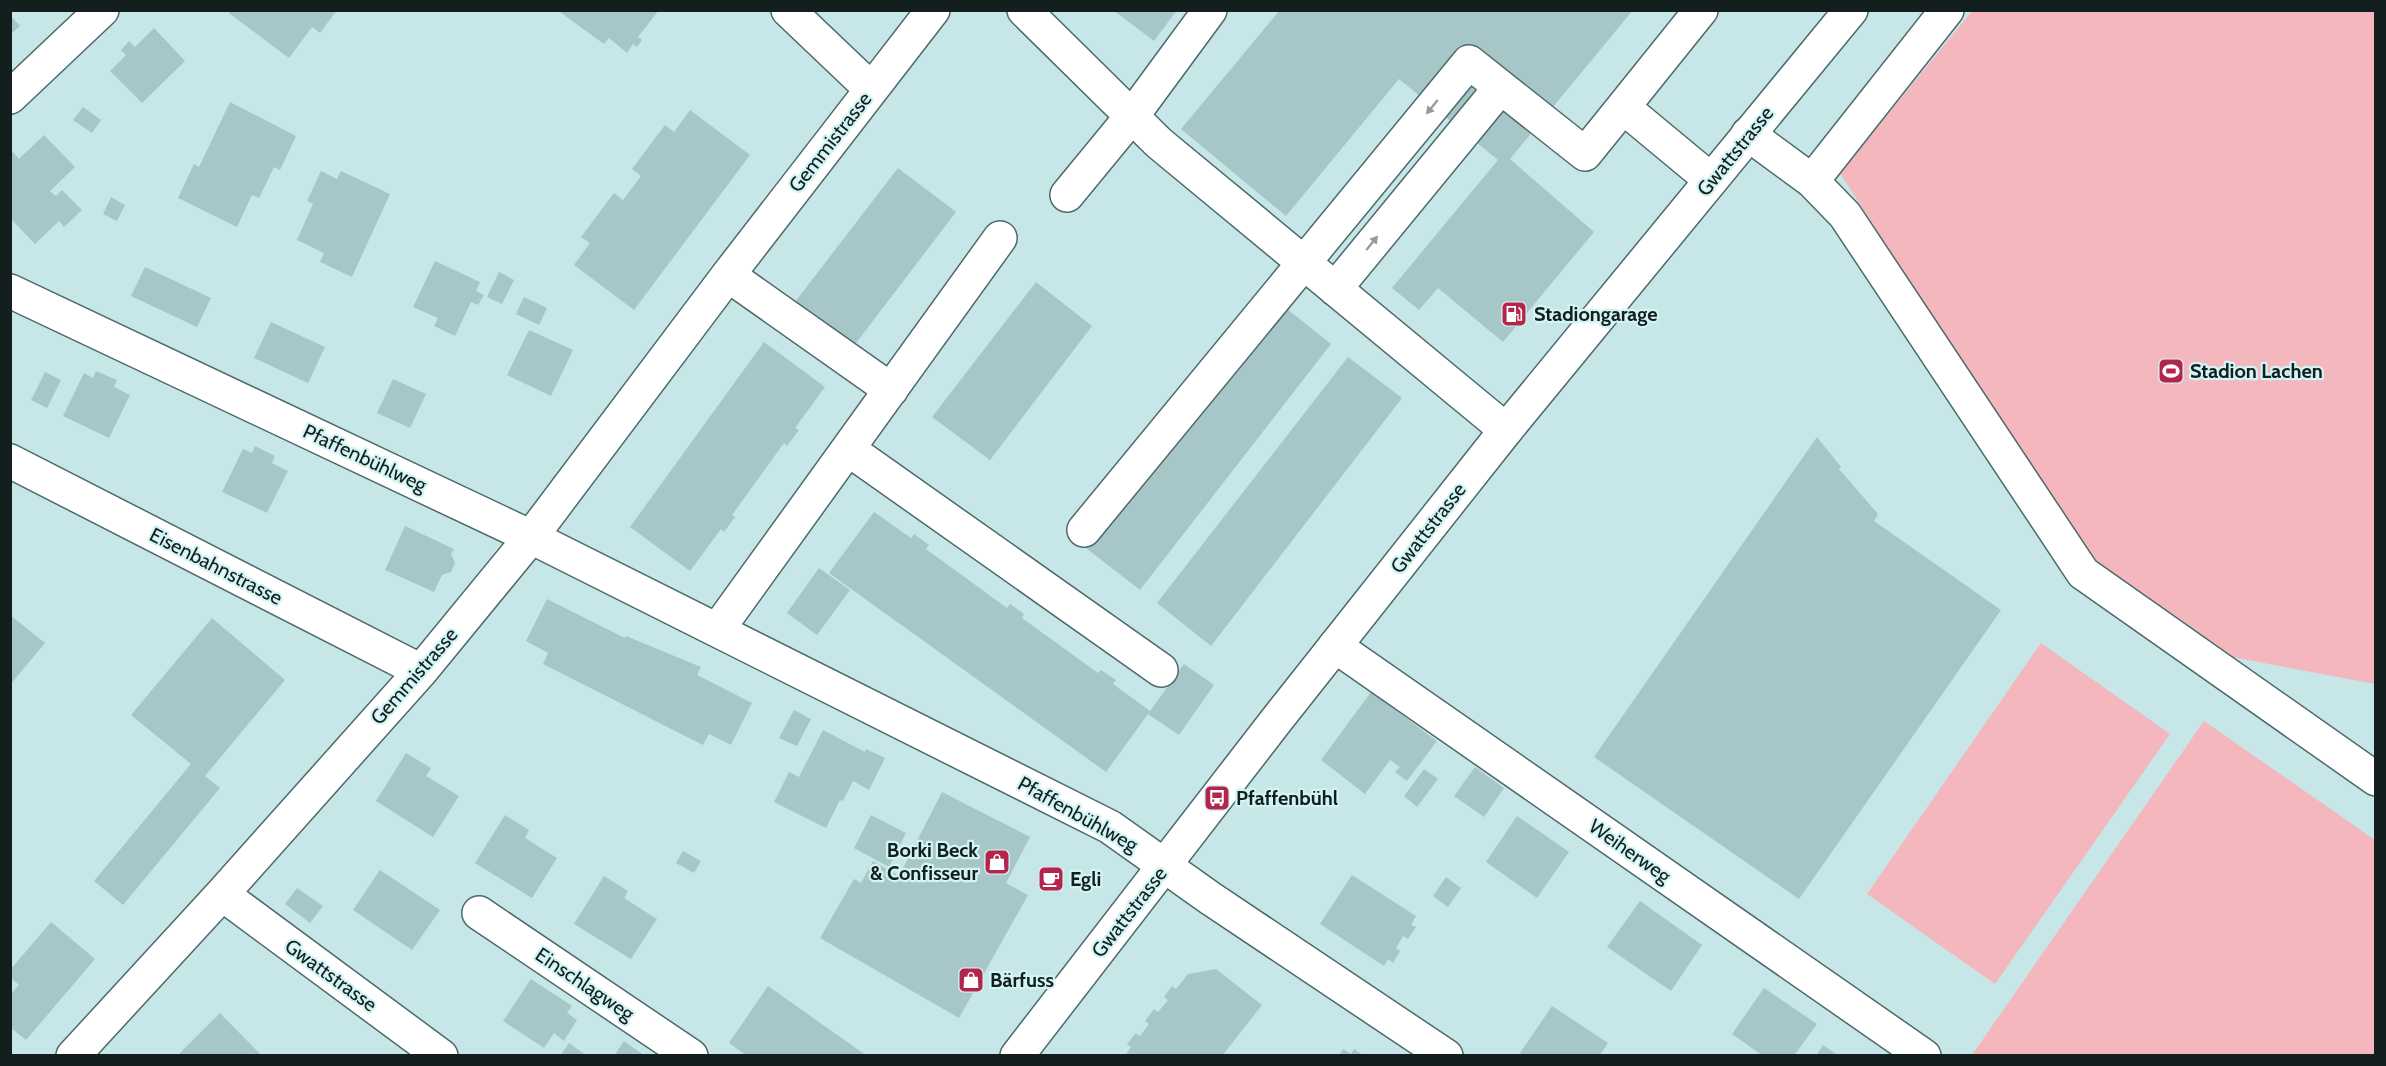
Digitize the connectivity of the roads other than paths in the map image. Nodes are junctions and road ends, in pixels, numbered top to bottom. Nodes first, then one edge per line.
1 (102, 10) edge
2 (788, 10) edge
3 (933, 10) edge
4 (1024, 10) edge
5 (1210, 10) edge
6 (1701, 10) edge
7 (1851, 10) edge
8 (1947, 10) edge
9 (1500, 88) junction
10 (871, 89) junction
11 (10, 97) edge
12 (1623, 107) junction
13 (1132, 116) junction
14 (1748, 134) junction
15 (1711, 180) junction
16 (1812, 181) junction
17 (1067, 195) dead end
18 (1000, 238) dead end
19 (1304, 263) junction
20 (728, 274) junction
21 (1335, 289) junction
22 (10, 291) edge
23 (891, 390) junction
24 (1506, 430) junction
25 (848, 449) junction
26 (10, 461) edge
27 (1084, 530) dead end
28 (531, 537) junction
29 (718, 629) junction
30 (1335, 646) junction
31 (421, 670) junction
32 (1161, 670) dead end
33 (2376, 778) edge
34 (1165, 866) junction
35 (222, 894) junction
36 (479, 913) dead end
37 (73, 1056) edge
38 (441, 1056) edge
39 (691, 1056) edge
40 (1017, 1056) edge
41 (1446, 1056) edge
42 (1924, 1056) edge

1 - 11 street
2 - 10 street
3 - 10 street, Gemmistrasse
4 - 13 street
5 - 13 street
6 - 12 street
7 - 14 street, Gwattstrasse
8 - 16 street
9 - 12 street
9 -> 19 street
21 -> 9 street
10 - 20 street, Gemmistrasse
12 - 15 street
13 - 17 street
13 - 19 street
14 - 15 street, Gwattstrasse
14 - 16 street
15 - 24 street, Gwattstrasse
16 - 33 street
18 - 23 street
19 - 21 street
19 - 27 street
20 - 23 street
20 - 28 street, Gemmistrasse
21 - 24 street
22 - 28 street, Pfaffenbühlweg
23 - 25 street
24 - 30 street, Gwattstrasse
25 - 29 street
25 - 32 street
26 - 31 street, Eisenbahnstrasse
28 - 29 street, Pfaffenbühlweg
28 - 31 street, Gemmistrasse
29 - 34 street, Pfaffenbühlweg
30 - 34 street, Gwattstrasse
30 - 42 street, Weiherweg
31 - 35 street, Gemmistrasse
34 - 40 street, Gwattstrasse
34 - 41 street, Pfaffenbühlweg
35 - 37 street, Gemmistrasse
35 - 38 street, Gwattstrasse
36 - 39 street, Einschlagweg

